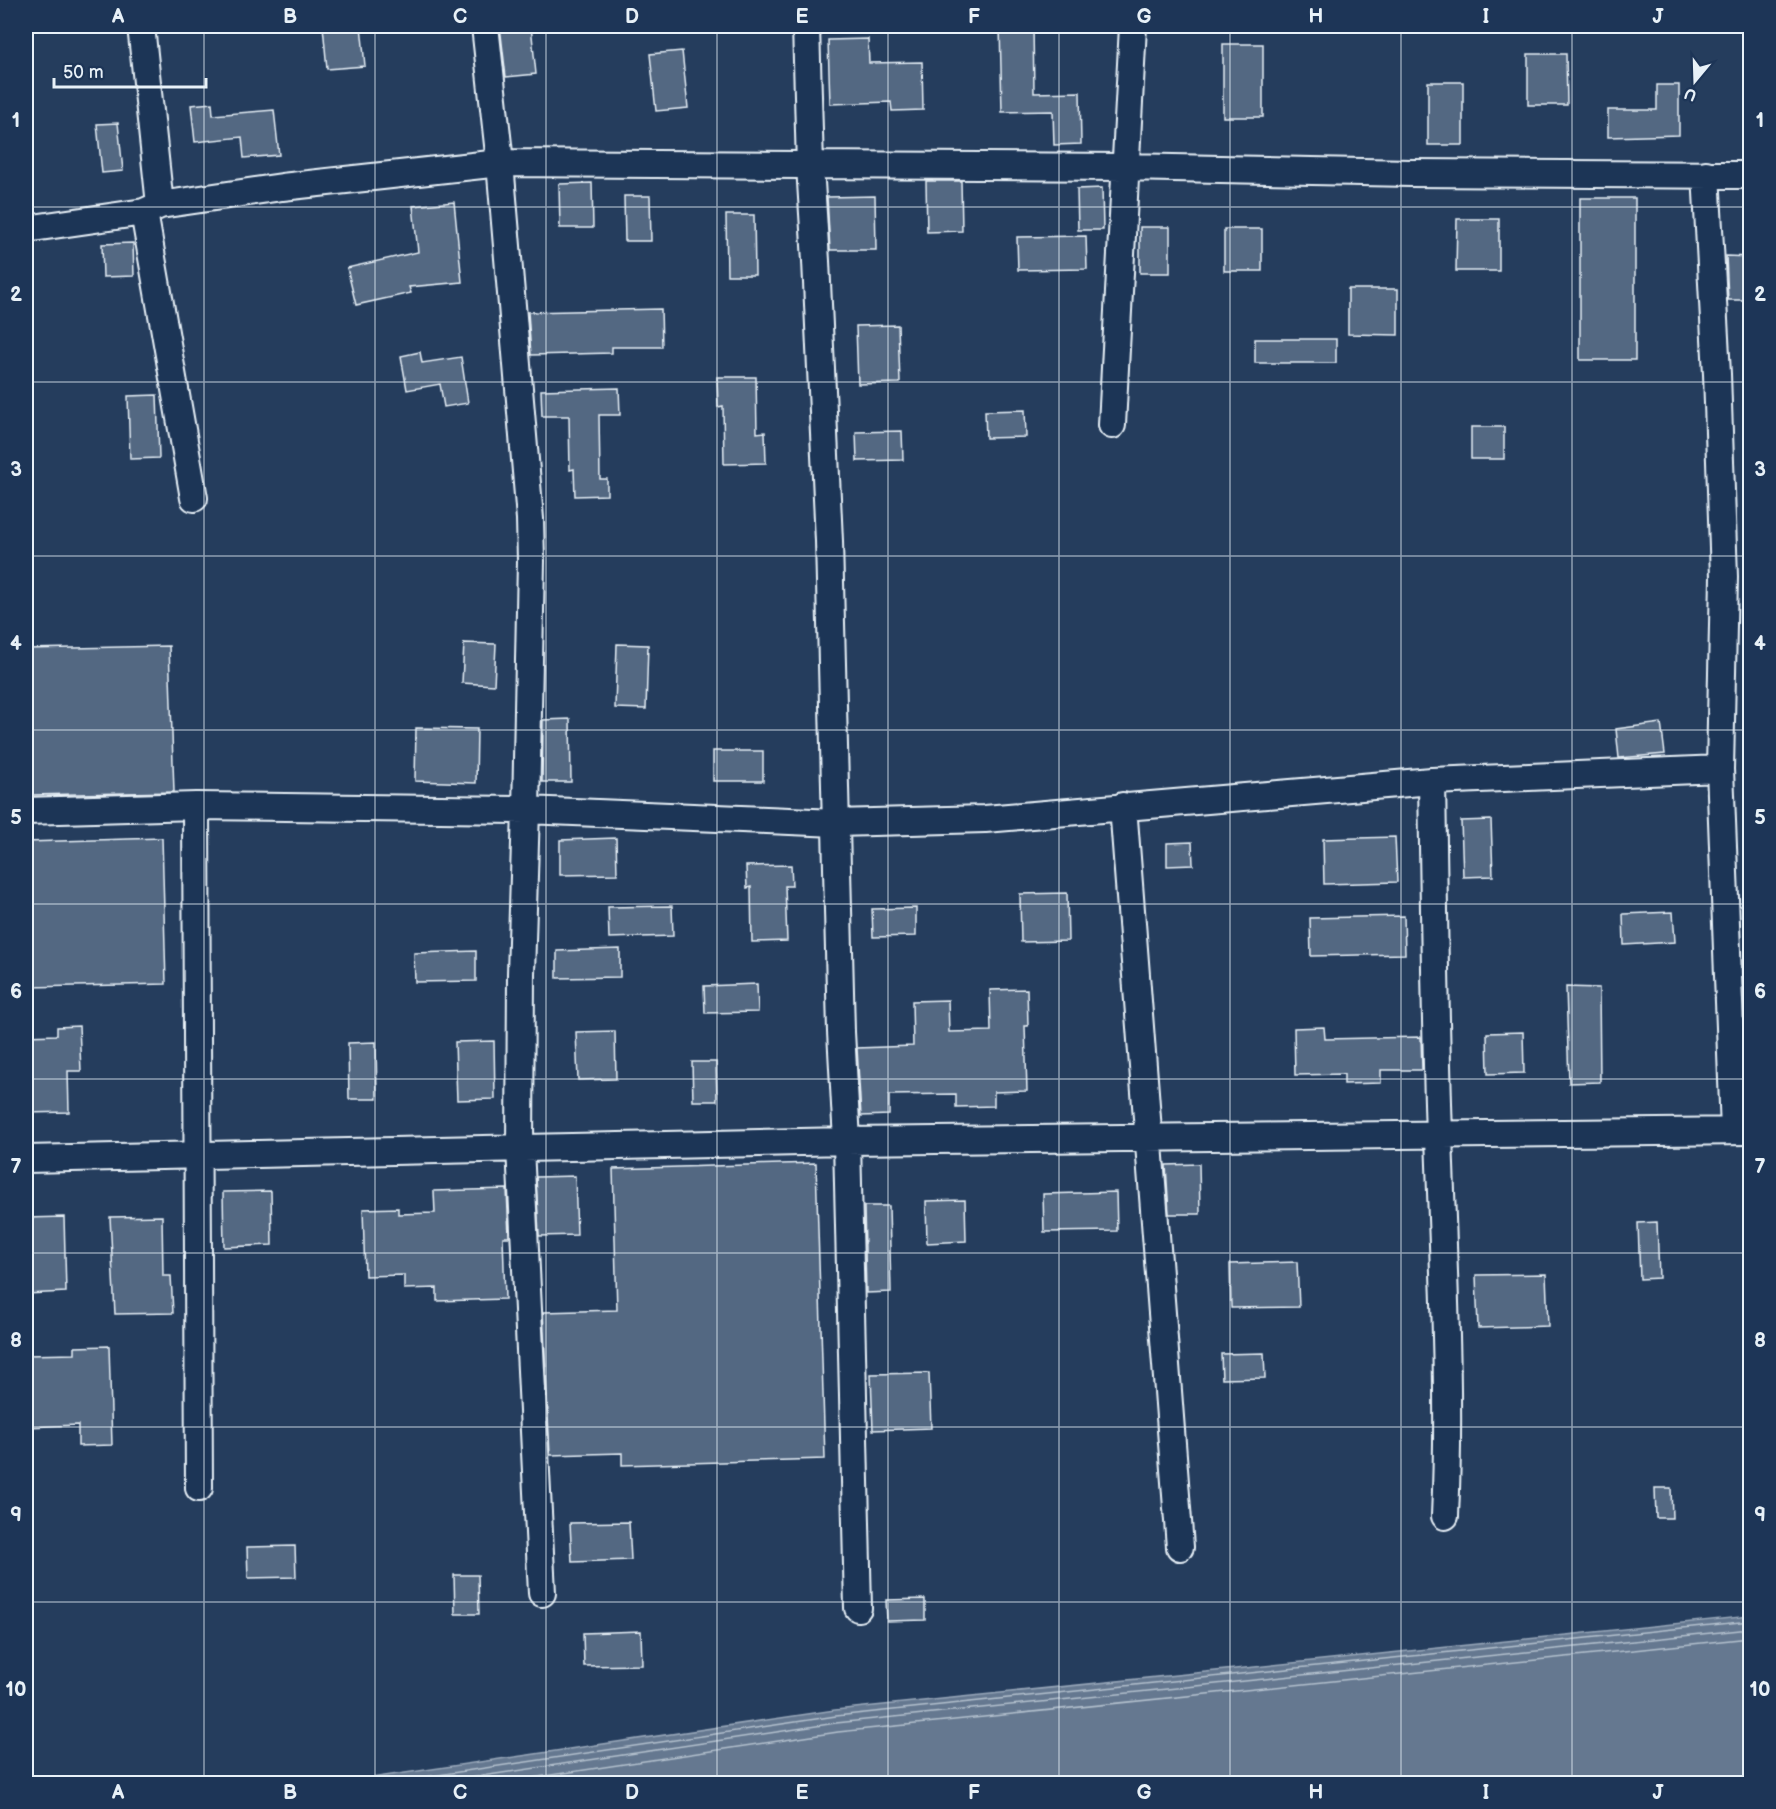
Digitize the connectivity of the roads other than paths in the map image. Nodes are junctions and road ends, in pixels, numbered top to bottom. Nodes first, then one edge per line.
1 (141, 26) edge
2 (485, 26) edge
3 (806, 26) edge
4 (1133, 26) edge
5 (500, 163) junction
6 (810, 165) junction
7 (1126, 167) junction
8 (1706, 174) junction
9 (1750, 175) edge
10 (152, 209) junction
11 (26, 229) edge
12 (1112, 425) dead end
13 (194, 498) dead end
14 (1720, 769) junction
15 (1432, 781) junction
16 (196, 806) junction
17 (1123, 806) junction
18 (526, 810) junction
19 (26, 811) edge
20 (836, 823) junction
21 (1742, 1131) edge
22 (1439, 1134) junction
23 (1149, 1137) junction
24 (847, 1142) junction
25 (520, 1148) junction
26 (198, 1155) junction
27 (26, 1159) edge
28 (199, 1488) dead end
29 (1445, 1516) dead end
30 (1180, 1547) dead end
31 (542, 1593) dead end
32 (858, 1608) dead end

1 - 10 street
2 - 5 street
3 - 6 street
4 - 7 street
5 - 6 street
5 - 10 street
5 - 18 street
6 - 7 street
6 - 20 street
7 - 8 street
7 - 12 street
8 - 9 street
8 - 14 street
10 - 11 street
10 - 13 street
14 - 15 street
14 - 21 street
15 - 17 street
15 - 22 street
16 - 18 street
16 - 19 street
16 - 26 street
17 - 20 street
17 - 23 street
18 - 20 street
18 - 25 street
20 - 24 street
21 - 22 street
22 - 23 street
22 - 29 street
23 - 24 street
23 - 30 street
24 - 25 street
24 - 32 street
25 - 26 street
25 - 31 street
26 - 27 street
26 - 28 street

